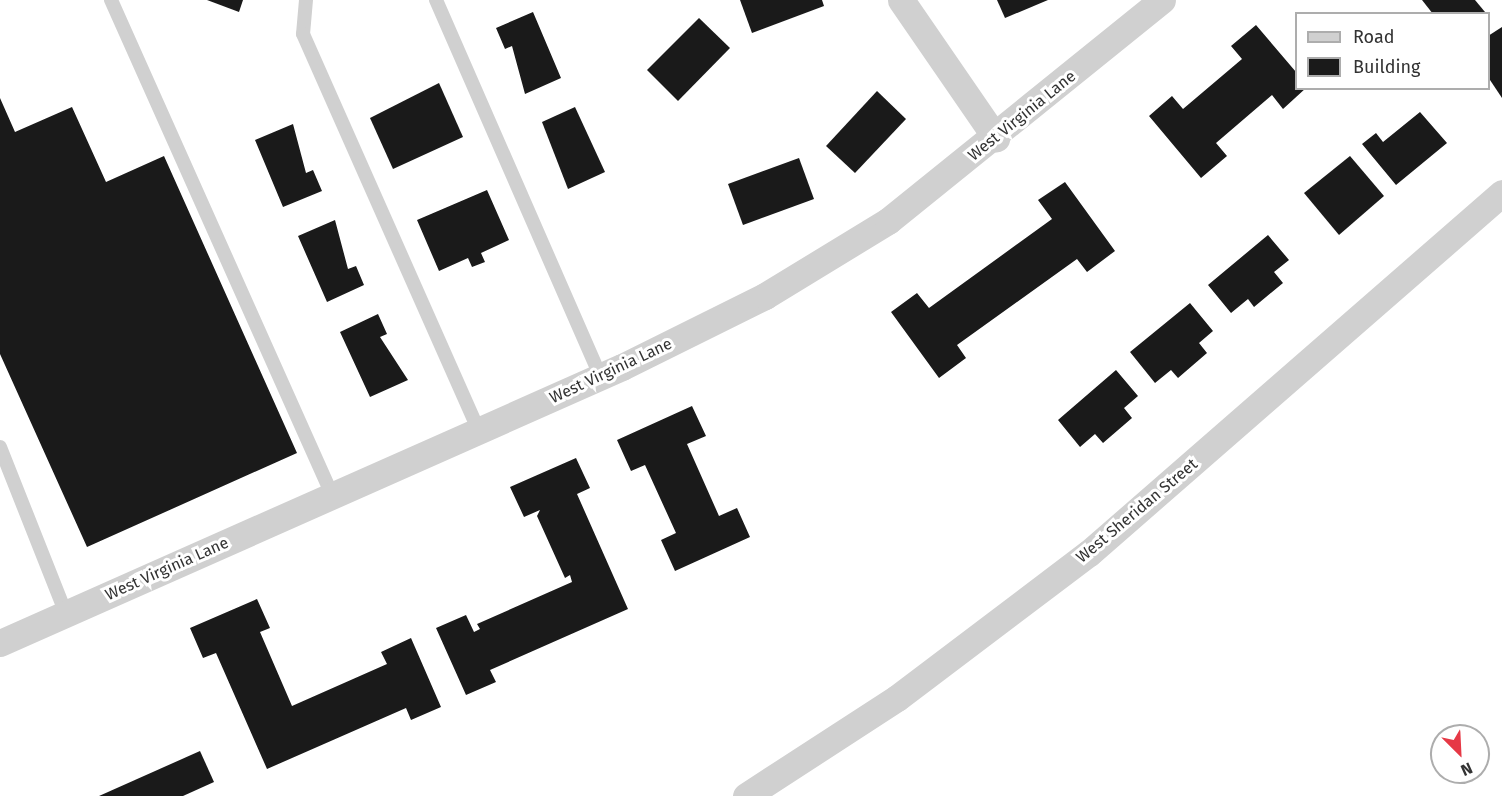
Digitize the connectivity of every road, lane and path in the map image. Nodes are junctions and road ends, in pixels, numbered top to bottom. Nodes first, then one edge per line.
1 (111, 0) edge
2 (306, 0) edge
3 (436, 0) edge
4 (900, 0) edge
5 (1162, 0) edge
6 (996, 138) junction
7 (1502, 193) edge
8 (601, 377) junction
9 (479, 431) junction
10 (0, 447) edge
11 (333, 497) junction
12 (66, 614) junction
13 (0, 643) edge
14 (746, 796) edge

1 - 11 lane
2 - 9 lane
3 - 8 lane
4 - 6 street
5 - 6 street, West Virginia Lane
6 - 8 street, West Virginia Lane
7 - 14 street, West Sheridan Street
8 - 9 street, West Virginia Lane
9 - 11 street, West Virginia Lane
10 - 12 lane
11 - 12 street, West Virginia Lane
12 - 13 street, West Virginia Lane

